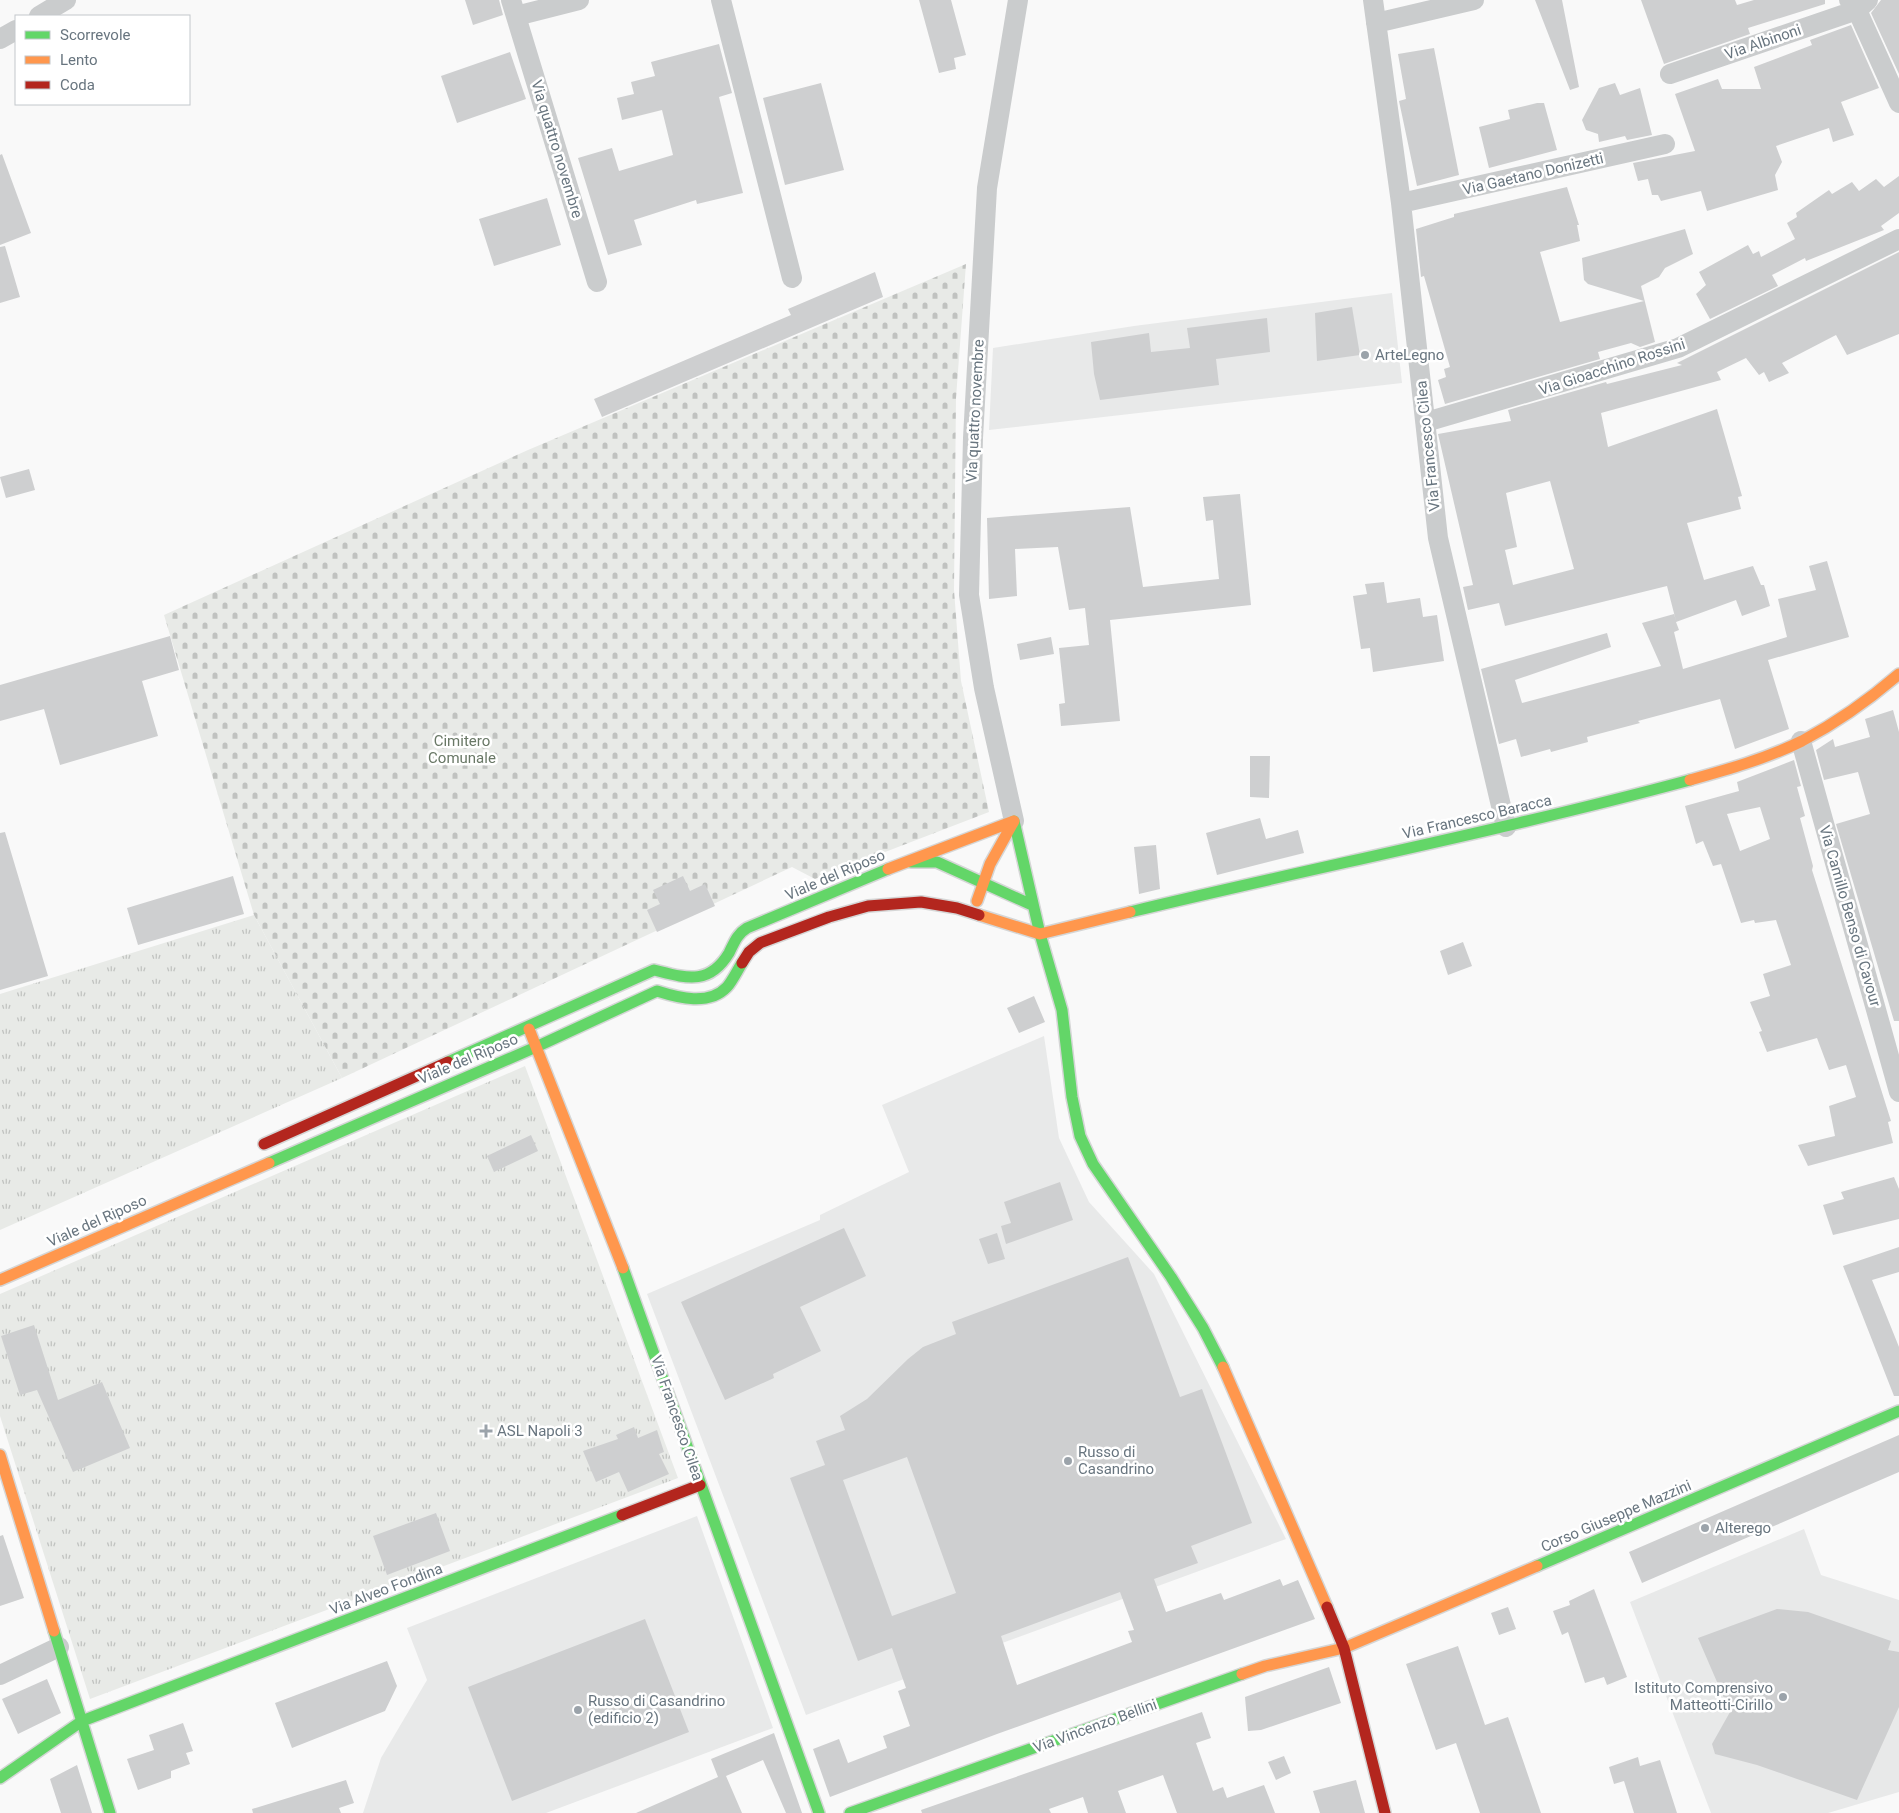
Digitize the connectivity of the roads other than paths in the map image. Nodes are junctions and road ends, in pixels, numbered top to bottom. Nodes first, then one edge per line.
1 (66, 0) edge
2 (579, 0) edge
3 (721, 0) edge
4 (1018, 0) edge
5 (1373, 0) edge
6 (1474, 0) edge
7 (1858, 3) edge
8 (514, 8) edge
9 (41, 15) edge
10 (1376, 23) junction
11 (15, 31) edge
12 (0, 40) edge
13 (1670, 74) dead end
14 (1899, 103) edge
15 (1665, 144) dead end
16 (1401, 203) junction
17 (1899, 239) edge
18 (792, 278) dead end
19 (597, 282) dead end
20 (1426, 422) junction
21 (1899, 674) edge
22 (1801, 741) junction
23 (1014, 821) junction
24 (1506, 827) junction
25 (902, 863) junction
26 (957, 871) junction
27 (983, 883) junction
28 (940, 905) junction
29 (1032, 905) junction
30 (978, 915) junction
31 (1040, 934) junction
32 (528, 1025) junction
33 (536, 1047) junction
34 (1899, 1092) edge
35 (249, 1150) dead end
36 (0, 1280) edge
37 (1899, 1411) edge
38 (0, 1456) edge
39 (700, 1485) junction
40 (59, 1647) junction
41 (1344, 1648) junction
42 (0, 1676) edge
43 (82, 1721) junction
44 (0, 1778) edge
45 (110, 1813) edge
46 (819, 1813) edge
47 (850, 1813) edge
48 (1385, 1813) edge

1 - 9 street
2 - 8 street, Via quattro novembre
3 - 18 street
4 - 23 street, Via quattro novembre
5 - 10 street, Via Francesco Cilea
6 - 10 street
7 - 13 street, Via Albinoni
7 - 14 street
8 - 19 street, Via quattro novembre
10 - 16 street, Via Francesco Cilea
11 - 12 street
15 - 16 street, Via Gaetano Donizetti
16 - 20 street, Via Francesco Cilea
17 - 20 street, Via Gioacchino Rossini
20 - 24 street, Via Francesco Cilea
21 - 22 street, Via Francesco Baracca
22 - 24 street, Via Francesco Baracca
22 - 34 street, Via Camillo Benso di Cavour
23 - 25 street, Viale del Riposo
23 - 27 street
23 - 29 street
24 - 31 street, Via Francesco Baracca
25 - 26 street, Viale del Riposo
25 - 32 street, Viale del Riposo
26 - 27 street, Viale del Riposo
26 - 28 street, Viale del Riposo
27 - 29 street, Viale del Riposo
27 - 30 street
28 - 30 street, Viale del Riposo
28 - 33 street, Viale del Riposo
29 - 31 street
30 - 31 street, Viale del Riposo
31 - 41 street
32 - 33 street, Via Francesco Cilea
32 - 35 street, Viale del Riposo
33 - 36 street, Viale del Riposo
33 - 39 street, Via Francesco Cilea
37 - 41 street, Corso Giuseppe Mazzini
38 - 40 street
39 - 43 street, Via Alveo Fondina
39 - 46 street, Via Francesco Cilea
40 - 42 street
40 - 43 street
41 - 47 street, Via Vincenzo Bellini
41 - 48 street
43 - 44 street, Via Alveo Fondina
43 - 45 street

